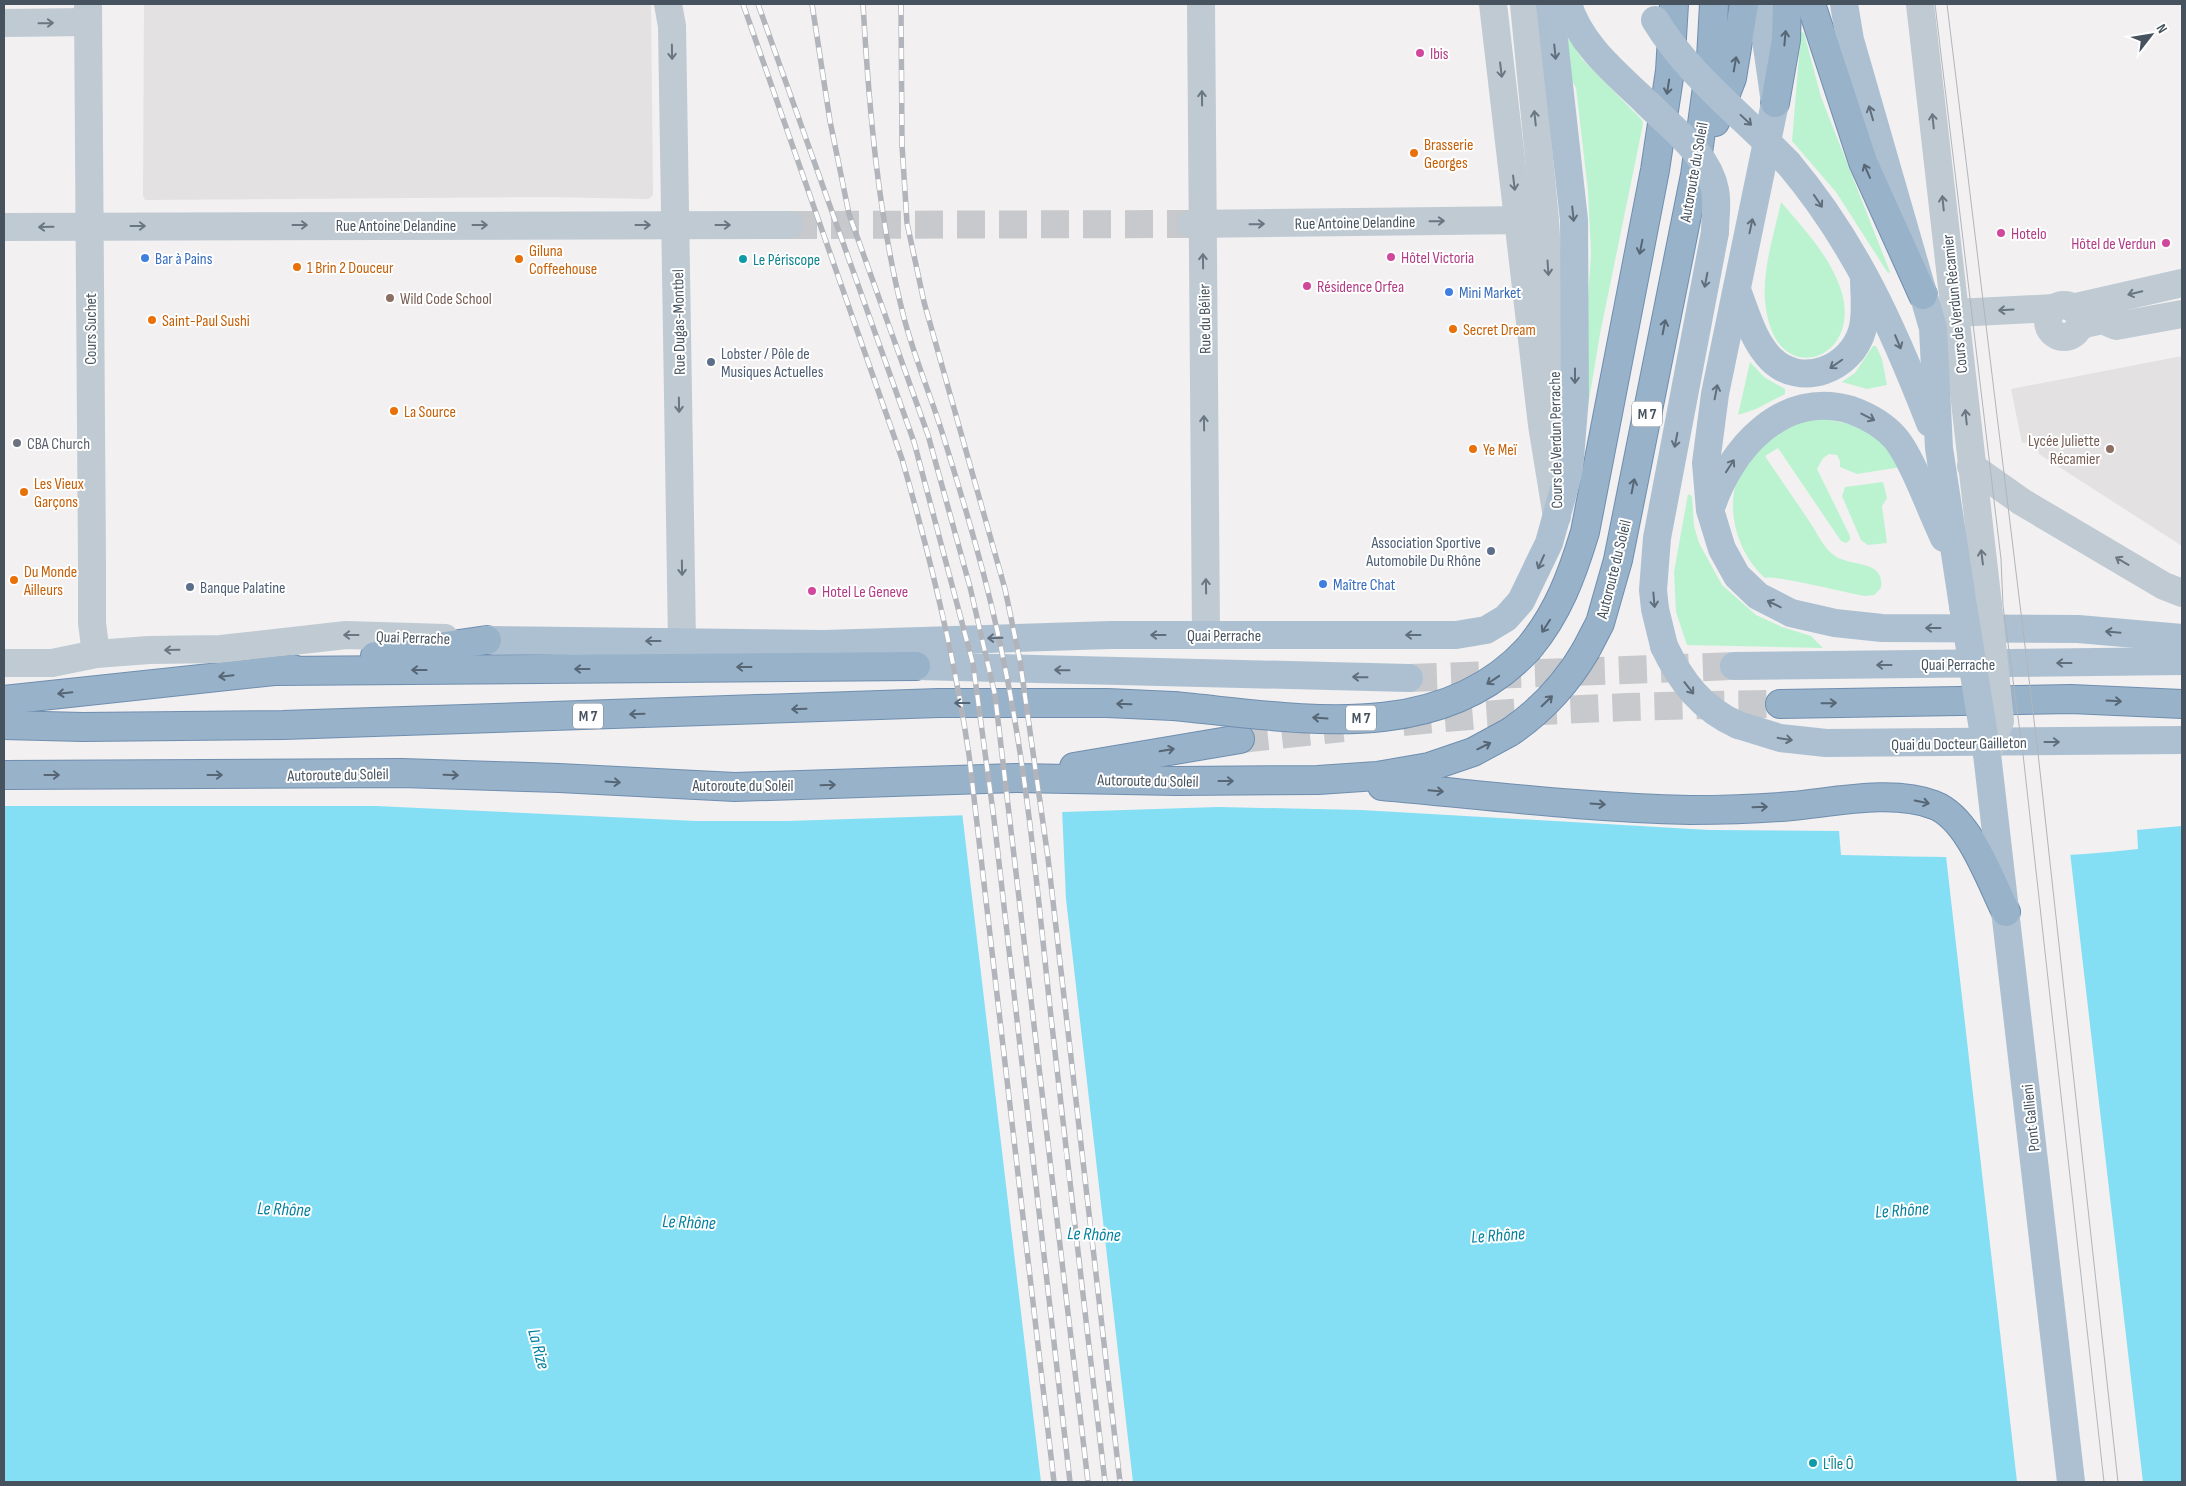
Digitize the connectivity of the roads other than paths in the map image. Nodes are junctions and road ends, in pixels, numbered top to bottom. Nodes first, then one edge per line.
1 (668, 4) edge
2 (1201, 4) edge
3 (1493, 4) edge
4 (1524, 4) edge
5 (1550, 4) edge
6 (1568, 4) edge
7 (1714, 4) edge
8 (1744, 4) edge
9 (1761, 4) edge
10 (1787, 4) edge
11 (1811, 4) edge
12 (1844, 4) edge
13 (1920, 4) edge
14 (1659, 9) edge
15 (88, 13) edge
16 (4, 23) edge
17 (1775, 103) junction
18 (1695, 175) junction
19 (1532, 220) junction
20 (675, 224) junction
21 (1197, 224) junction
22 (789, 225) tunnel mouth
23 (89, 226) junction
24 (4, 227) edge
25 (1863, 273) junction
26 (2182, 283) edge
27 (1737, 290) junction
28 (1923, 295) junction
29 (1955, 313) junction
30 (2069, 313) junction
31 (2182, 314) edge
32 (1939, 448) junction
33 (1971, 466) junction
34 (1710, 510) junction
35 (1557, 516) junction
36 (1957, 567) junction
37 (2182, 593) edge
38 (1975, 606) junction
39 (1206, 634) junction
40 (2182, 638) edge
41 (487, 640) junction
42 (682, 641) junction
43 (824, 644) junction
44 (96, 654) junction
45 (2182, 661) edge
46 (4, 663) edge
47 (916, 666) junction
48 (1734, 666) tunnel mouth
49 (275, 671) junction
50 (1409, 678) tunnel mouth
51 (4, 700) edge
52 (1780, 704) tunnel mouth
53 (2182, 704) edge
54 (4, 725) edge
55 (1240, 739) tunnel mouth
56 (2182, 740) edge
57 (4, 775) edge
58 (1016, 778) junction
59 (1318, 780) junction
60 (2006, 912) junction
61 (2071, 1482) edge

1 -> 20 street, Rue Dugas-Montbel
21 -> 2 street, Rue du Bélier
3 -> 19 street, Cours de Verdun Perrache
19 -> 4 street, Cours de Verdun Perrache
5 -> 35 main road, Quai Perrache
6 -> 56 main road, Quai du Docteur Gailleton, bridge
7 - 18 highway, Autoroute du Soleil / M 7
18 -> 8 highway
9 - 17 main road
17 -> 10 highway
28 -> 11 highway
28 -> 12 main road
29 -> 13 street, Cours de Verdun Récamier
14 -> 25 main road, bridge
14 -> 54 highway, M 7, bridge
16 -> 15 street
15 - 23 street, Cours Suchet
27 -> 17 main road
59 -> 18 highway, Autoroute du Soleil / M 7, bridge
21 -> 19 street, Rue Antoine Delandine
19 -> 35 street, Cours de Verdun Perrache
20 -> 22 street, Rue Antoine Delandine
23 -> 20 street, Rue Antoine Delandine
20 -> 42 street, Rue Dugas-Montbel
39 -> 21 street, Rue du Bélier
23 -> 24 street, Rue Antoine Delandine
23 - 44 street, Cours Suchet
25 -> 27 main road
25 -> 32 main road
26 -> 30 street
34 -> 27 main road
28 - 32 main road
30 -> 29 street
33 -> 29 street, Cours de Verdun Récamier
30 - 31 street
32 - 36 main road, Pont Gallieni
37 -> 33 street
38 -> 33 street, Cours de Verdun Récamier
34 -> 36 main road
40 -> 34 main road
35 -> 39 main road, Quai Perrache
36 - 38 main road, Pont Gallieni
38 - 60 main road, Pont Gallieni, bridge
39 -> 43 main road, Quai Perrache
42 -> 41 main road, Quai Perrache
41 -> 44 street, Quai Perrache
41 - 49 highway
42 - 43 main road, Quai Perrache
43 - 47 main road, Quai Perrache
44 - 46 street, Quai Perrache
45 -> 48 main road, Quai Perrache
47 -> 49 highway
50 -> 47 main road, Quai Perrache
49 -> 51 highway
52 -> 53 highway
58 -> 55 highway
57 -> 58 highway, Autoroute du Soleil / M 7
58 -> 59 highway, Autoroute du Soleil / M 7
59 -> 60 highway
60 - 61 main road, Pont Gallieni

